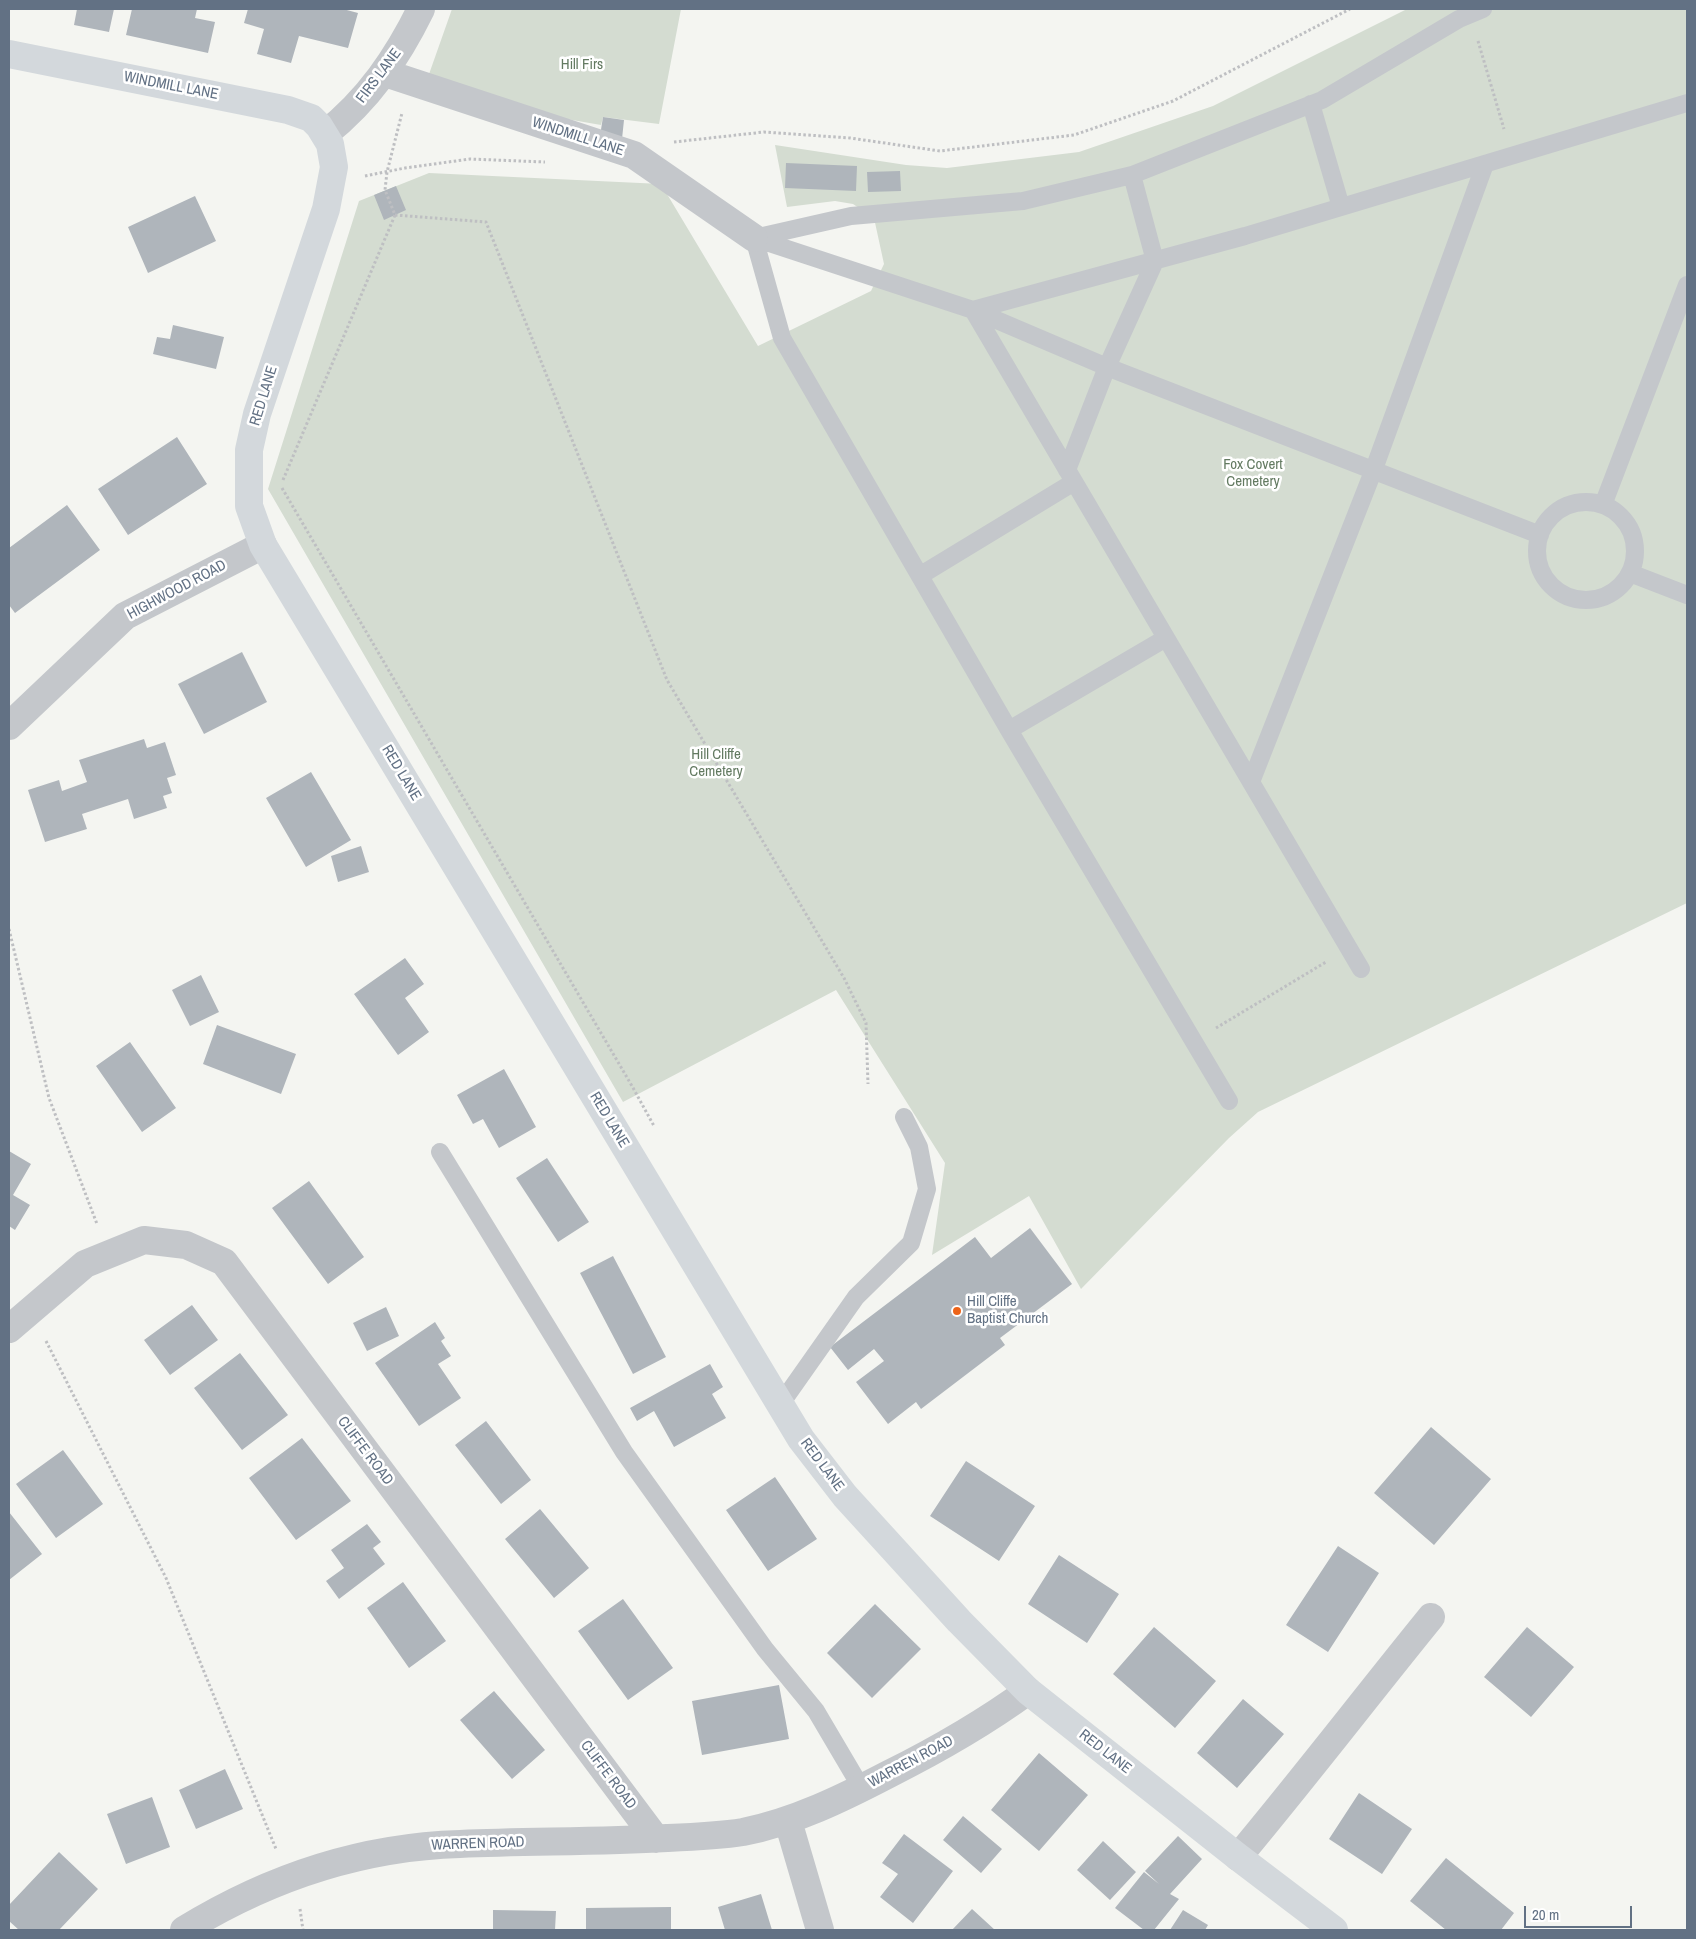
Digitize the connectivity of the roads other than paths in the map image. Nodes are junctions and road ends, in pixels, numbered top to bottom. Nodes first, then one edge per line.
1 (421, 9) edge
2 (1477, 11) edge
3 (9, 54) edge
4 (385, 73) junction
5 (1687, 103) edge
6 (1311, 104) junction
7 (325, 134) junction
8 (1485, 164) junction
9 (1132, 176) junction
10 (1342, 207) junction
11 (754, 238) junction
12 (1155, 261) junction
13 (1687, 285) edge
14 (973, 310) junction
15 (1107, 367) junction
16 (1374, 469) junction
17 (1071, 476) junction
18 (1604, 505) junction
19 (1540, 535) junction
20 (263, 545) junction
21 (1630, 573) junction
22 (921, 575) junction
23 (1687, 594) edge
24 (1166, 638) junction
25 (9, 726) edge
26 (1009, 730) junction
27 (1251, 782) junction
28 (1361, 970) dead end
29 (1229, 1101) dead end
30 (904, 1117) dead end
31 (440, 1152) dead end
32 (9, 1329) edge
33 (780, 1405) junction
34 (1430, 1617) dead end
35 (1028, 1691) junction
36 (862, 1789) junction
37 (788, 1821) junction
38 (656, 1839) junction
39 (1238, 1857) junction
40 (184, 1930) edge
41 (820, 1930) edge
42 (1334, 1930) edge

1 - 4 street, FIRS LANE
2 - 6 lane
3 - 7 street, WINDMILL LANE
4 - 7 street, FIRS LANE
4 - 11 street, WINDMILL LANE
5 - 8 lane
6 - 9 lane
6 - 10 lane
7 - 20 street, RED LANE
8 - 10 lane
8 - 16 lane
9 - 11 lane
9 - 12 lane
10 - 12 lane
11 - 14 lane
11 - 22 lane
12 - 14 lane
12 - 15 lane
13 - 18 lane
14 - 15 lane
14 - 17 lane
15 - 16 lane
15 - 17 lane
16 - 19 lane
16 - 27 lane
17 - 22 lane
17 - 24 lane
18 - 19 lane
18 - 21 lane
19 - 21 lane
20 - 25 street, HIGHWOOD ROAD
20 - 33 street, RED LANE
21 - 23 lane
22 - 26 lane
24 - 26 lane
24 - 27 lane
26 - 29 lane
27 - 28 lane
30 - 33 lane
31 - 36 lane
32 - 38 street, CLIFFE ROAD
33 - 35 street, RED LANE
34 - 39 street
35 - 36 street, WARREN ROAD
35 - 39 street, RED LANE
36 - 37 street, WARREN ROAD
37 - 38 street, WARREN ROAD
37 - 41 street
38 - 40 street, WARREN ROAD
39 - 42 street, RED LANE

